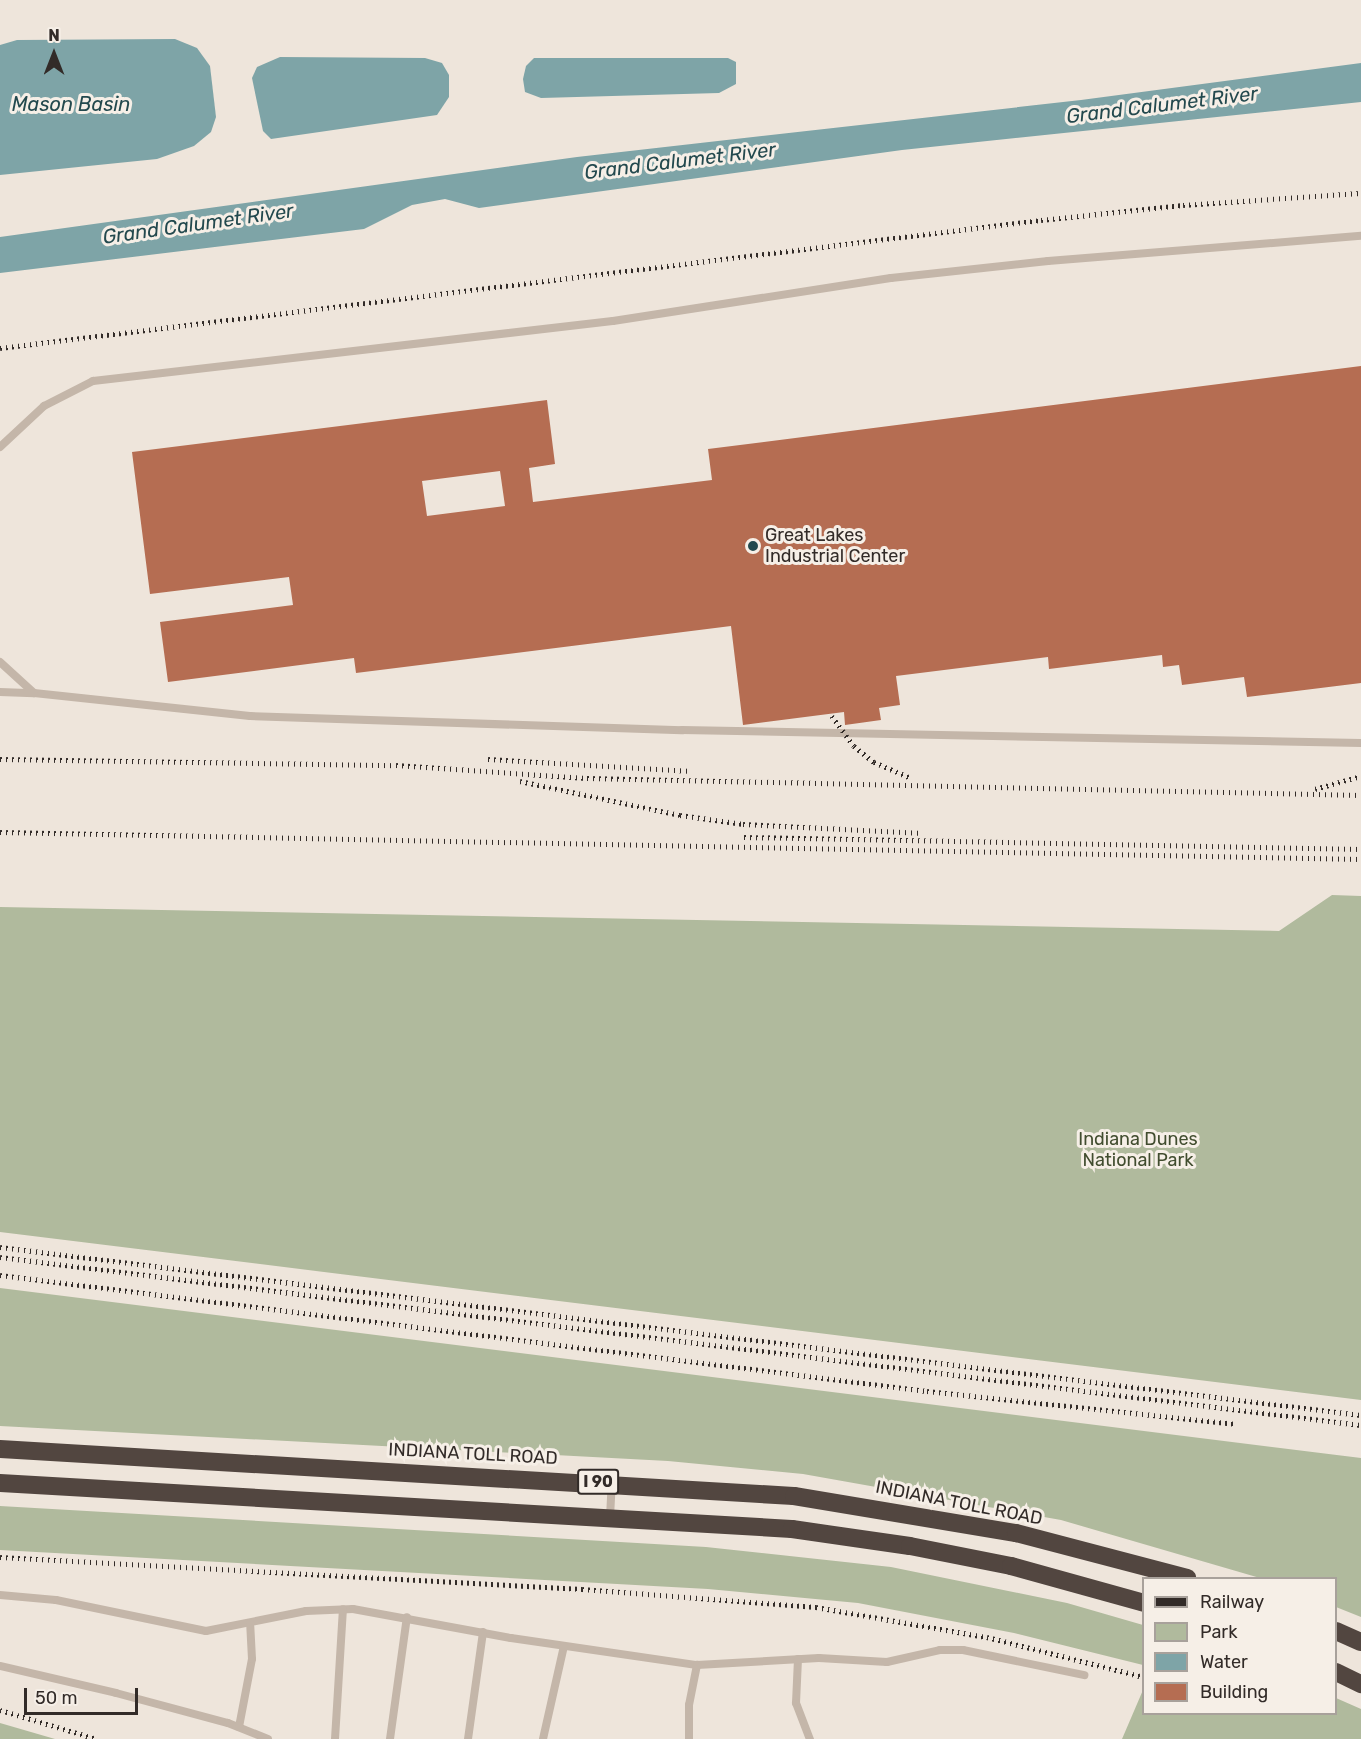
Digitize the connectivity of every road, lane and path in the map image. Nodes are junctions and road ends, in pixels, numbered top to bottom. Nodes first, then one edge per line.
1 (1361, 236) edge
2 (0, 447) edge
3 (0, 662) edge
4 (0, 692) edge
5 (34, 693) junction
6 (1361, 743) edge
7 (0, 1449) edge
8 (0, 1483) edge
9 (612, 1483) junction
10 (610, 1516) junction
11 (1184, 1577) edge
12 (0, 1595) edge
13 (1142, 1603) edge
14 (343, 1609) junction
15 (407, 1617) junction
16 (250, 1623) junction
17 (483, 1632) junction
18 (1337, 1632) edge
19 (1361, 1642) edge
20 (564, 1646) junction
21 (798, 1659) junction
22 (697, 1665) junction
23 (0, 1666) edge
24 (1337, 1673) edge
25 (1084, 1676) dead end
26 (1361, 1684) edge
27 (239, 1727) junction
28 (268, 1739) edge
29 (335, 1739) edge
30 (390, 1739) edge
31 (468, 1739) edge
32 (543, 1739) edge
33 (689, 1739) edge
34 (810, 1739) edge

1 - 2 lane
3 - 5 lane
4 - 5 lane
5 - 6 lane
7 - 9 highway, INDIANA TOLL ROAD / I 90
8 - 10 highway, I 90
9 - 10 lane
9 - 11 highway, INDIANA TOLL ROAD / I 90
10 - 13 highway, I 90
12 - 16 lane
14 - 15 lane
14 - 16 lane
14 - 29 lane
15 - 17 lane
15 - 30 lane
16 - 27 lane
17 - 20 lane
17 - 31 lane
18 - 19 highway
20 - 22 lane
20 - 32 lane
21 - 22 lane
21 - 25 lane
21 - 34 lane
22 - 33 lane
23 - 27 lane
24 - 26 highway
27 - 28 lane

